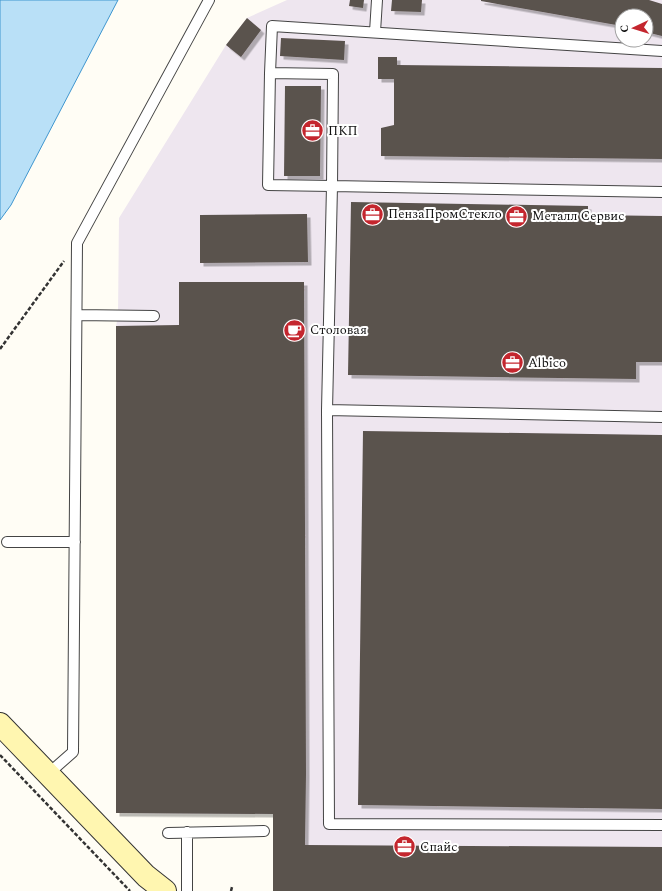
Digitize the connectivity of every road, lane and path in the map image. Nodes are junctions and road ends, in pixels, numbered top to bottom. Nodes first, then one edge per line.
1 (209, 0) edge
2 (377, 0) edge
3 (375, 32) junction
4 (662, 51) edge
5 (270, 73) junction
6 (332, 186) junction
7 (662, 192) edge
8 (77, 243) junction
9 (76, 315) junction
10 (154, 316) dead end
11 (0, 349) edge
12 (328, 410) junction
13 (662, 417) edge
14 (7, 542) dead end
15 (75, 542) junction
16 (0, 724) edge
17 (0, 755) edge
18 (48, 774) junction
19 (662, 826) edge
20 (264, 831) dead end
21 (187, 832) junction
22 (168, 833) dead end
23 (143, 886) edge
24 (232, 887) dead end
25 (165, 891) edge
26 (187, 891) edge
27 (231, 891) edge

1 - 8 lane
2 - 3 lane
3 - 4 lane
3 - 5 lane
5 - 6 lane
5 - 6 lane
6 - 7 lane
6 - 12 lane
8 - 9 lane
8 - 11 path
9 - 10 lane
9 - 15 lane
12 - 13 lane
12 - 19 lane
14 - 15 lane
15 - 18 lane
16 - 18 main road
17 - 23 path
18 - 23 main road
20 - 21 lane
21 - 22 lane
21 - 26 lane
23 - 25 main road
24 - 27 path

